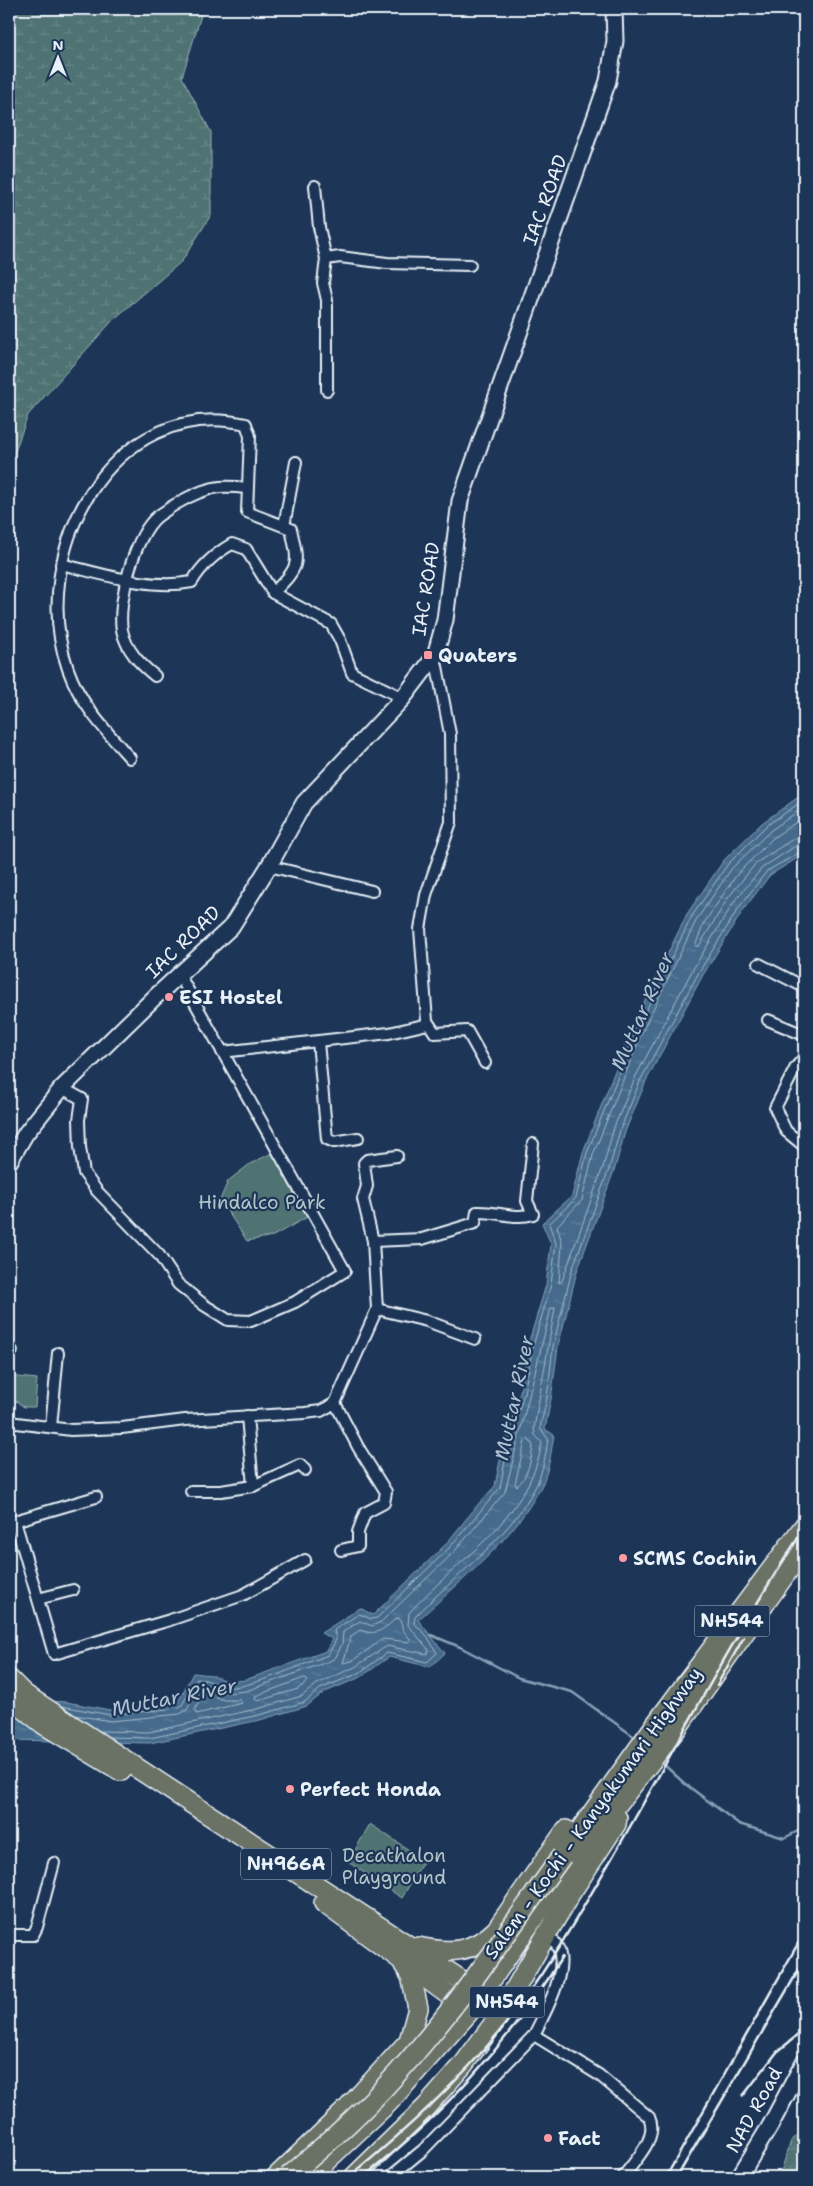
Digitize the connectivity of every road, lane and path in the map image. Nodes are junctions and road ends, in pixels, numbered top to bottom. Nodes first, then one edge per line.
1 (614, 9) edge
2 (315, 186) dead end
3 (326, 259) junction
4 (470, 265) dead end
5 (327, 390) dead end
6 (296, 462) dead end
7 (247, 488) junction
8 (284, 526) junction
9 (61, 564) junction
10 (128, 579) junction
11 (273, 593) junction
12 (435, 656) junction
13 (155, 676) dead end
14 (403, 698) junction
15 (130, 758) dead end
16 (269, 866) junction
17 (372, 891) dead end
18 (759, 964) dead end
19 (180, 976) junction
20 (804, 986) edge
21 (768, 1020) dead end
22 (428, 1024) junction
23 (804, 1035) edge
24 (318, 1042) junction
25 (222, 1052) junction
26 (804, 1058) edge
27 (485, 1063) dead end
28 (62, 1088) junction
29 (358, 1138) dead end
30 (533, 1144) dead end
31 (804, 1146) edge
32 (398, 1156) dead end
33 (9, 1162) edge
34 (372, 1241) junction
35 (377, 1310) junction
36 (475, 1339) dead end
37 (58, 1353) dead end
38 (334, 1402) junction
39 (247, 1416) junction
40 (9, 1422) edge
41 (51, 1427) junction
42 (305, 1470) dead end
43 (252, 1486) junction
44 (191, 1491) dead end
45 (96, 1497) dead end
46 (12, 1522) edge
47 (804, 1526) edge
48 (804, 1548) edge
49 (341, 1550) dead end
50 (305, 1560) dead end
51 (72, 1590) dead end
52 (38, 1599) junction
53 (9, 1679) edge
54 (9, 1697) edge
55 (633, 1772) junction
56 (161, 1788) junction
57 (621, 1800) junction
58 (590, 1815) junction
59 (54, 1862) dead end
60 (547, 1934) junction
61 (9, 1935) edge
62 (404, 1952) junction
63 (482, 1994) junction
64 (470, 2011) junction
65 (534, 2035) junction
66 (804, 2062) edge
67 (276, 2177) edge
68 (288, 2177) edge
69 (309, 2177) edge
70 (354, 2177) edge
71 (390, 2177) edge
72 (623, 2177) edge
73 (739, 2177) edge

1 - 12 main road, IAC ROAD
2 - 3 street
3 - 4 street
3 - 5 street
6 - 8 street
7 - 8 street
7 - 9 street
7 - 10 street
8 - 11 street
9 - 10 street
9 - 15 street
10 - 11 street
10 - 13 street
11 - 14 street
12 - 14 main road, IAC ROAD
12 - 22 street
14 - 16 main road, IAC ROAD
16 - 17 street
16 - 19 main road, IAC ROAD
18 - 20 street
19 - 25 street
19 - 28 main road, IAC ROAD
21 - 23 street
22 - 24 street
22 - 27 street
24 - 25 street
24 - 29 street
25 - 28 street
26 - 31 street
28 - 33 main road, IAC ROAD
30 - 34 street
32 - 34 street
34 - 35 street
35 - 36 street
35 - 38 street
37 - 41 street
38 - 39 street
38 - 49 street
39 - 41 street
39 - 43 street
40 - 41 street
42 - 43 street
43 - 44 street
45 - 46 street
46 - 52 street
47 - 55 highway, Salem - Kochi - Kanyakumari Highway / NH544
48 - 55 highway, Salem - Kochi - Kanyakumari Highway / NH544
50 - 52 street
51 - 52 street
53 - 56 highway, NH966A
54 - 56 highway, NH966A
55 - 57 highway, Salem - Kochi - Kanyakumari Highway / NH544
55 - 58 highway, Salem - Kochi - Kanyakumari Highway / NH544
56 - 62 highway, NH966A
57 - 60 highway, NH544
57 - 63 highway, Salem - Kochi - Kanyakumari Highway
58 - 62 highway
58 - 68 highway, Salem - Kochi - Kanyakumari Highway / NH544, bridge
59 - 61 street
60 - 65 street
60 - 70 highway, NH544
62 - 63 highway, NH966A
62 - 64 highway, NH966A
62 - 67 highway
63 - 64 highway, Salem - Kochi - Kanyakumari Highway
64 - 69 highway, Salem - Kochi - Kanyakumari Highway
65 - 71 street
65 - 72 street
66 - 73 main road, NAD Road

